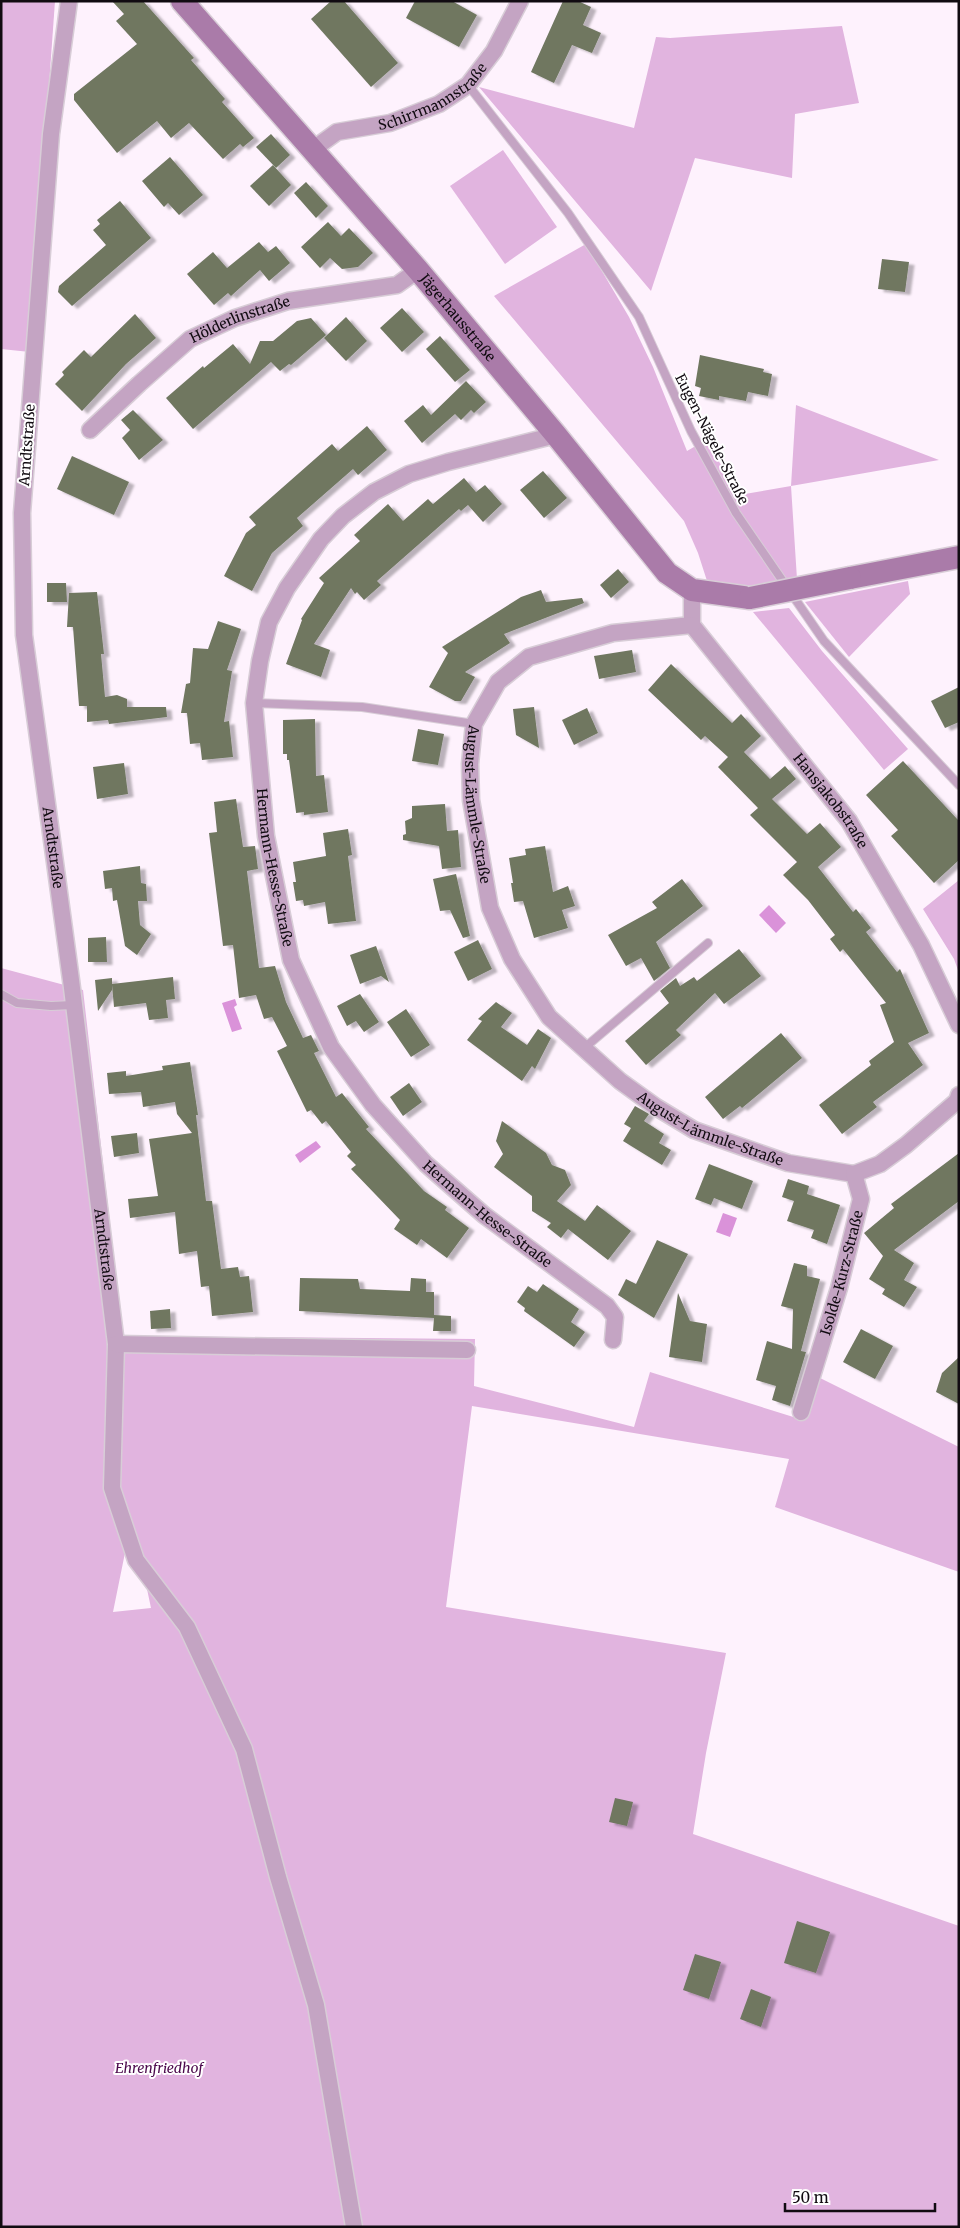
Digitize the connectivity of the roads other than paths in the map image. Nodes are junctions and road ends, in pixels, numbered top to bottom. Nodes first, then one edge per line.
1 (69, 1) edge
2 (182, 1) edge
3 (520, 1) edge
4 (468, 85) junction
5 (312, 150) junction
6 (418, 270) junction
7 (90, 430) dead end
8 (556, 436) junction
9 (959, 557) edge
10 (692, 590) junction
11 (692, 625) junction
12 (254, 703) junction
13 (474, 724) junction
14 (959, 785) edge
15 (708, 943) dead end
16 (1, 994) edge
17 (73, 1005) junction
18 (959, 1025) edge
19 (583, 1049) junction
20 (959, 1095) edge
21 (854, 1174) junction
22 (613, 1340) dead end
23 (116, 1344) junction
24 (467, 1350) dead end
25 (801, 1412) dead end
26 (354, 2227) edge

1 - 17 street, Arndtstraße
2 - 5 street, Jägerhausstraße
3 - 4 street, Schirrmannstraße
4 - 5 street, Schirrmannstraße
4 - 14 lane, Eugen-Nägele-Straße
5 - 6 street, Jägerhausstraße
6 - 7 street, Hölderlinstraße
6 - 8 street, Jägerhausstraße
8 - 10 street, Jägerhausstraße
8 - 12 street, Hermann-Hesse-Straße
9 - 10 street, Jägerhausstraße, bridge
10 - 11 street
11 - 13 street, August-Lämmle-Straße
11 - 18 street, Hansjakobstraße
12 - 13 lane
12 - 22 street, Hermann-Hesse-Straße
13 - 19 street, August-Lämmle-Straße
15 - 19 lane
16 - 17 lane
17 - 23 street, Arndtstraße
19 - 21 street, August-Lämmle-Straße
20 - 21 street
21 - 25 street, Isolde-Kurz-Straße
23 - 24 street
23 - 26 street, Arndtstraße

